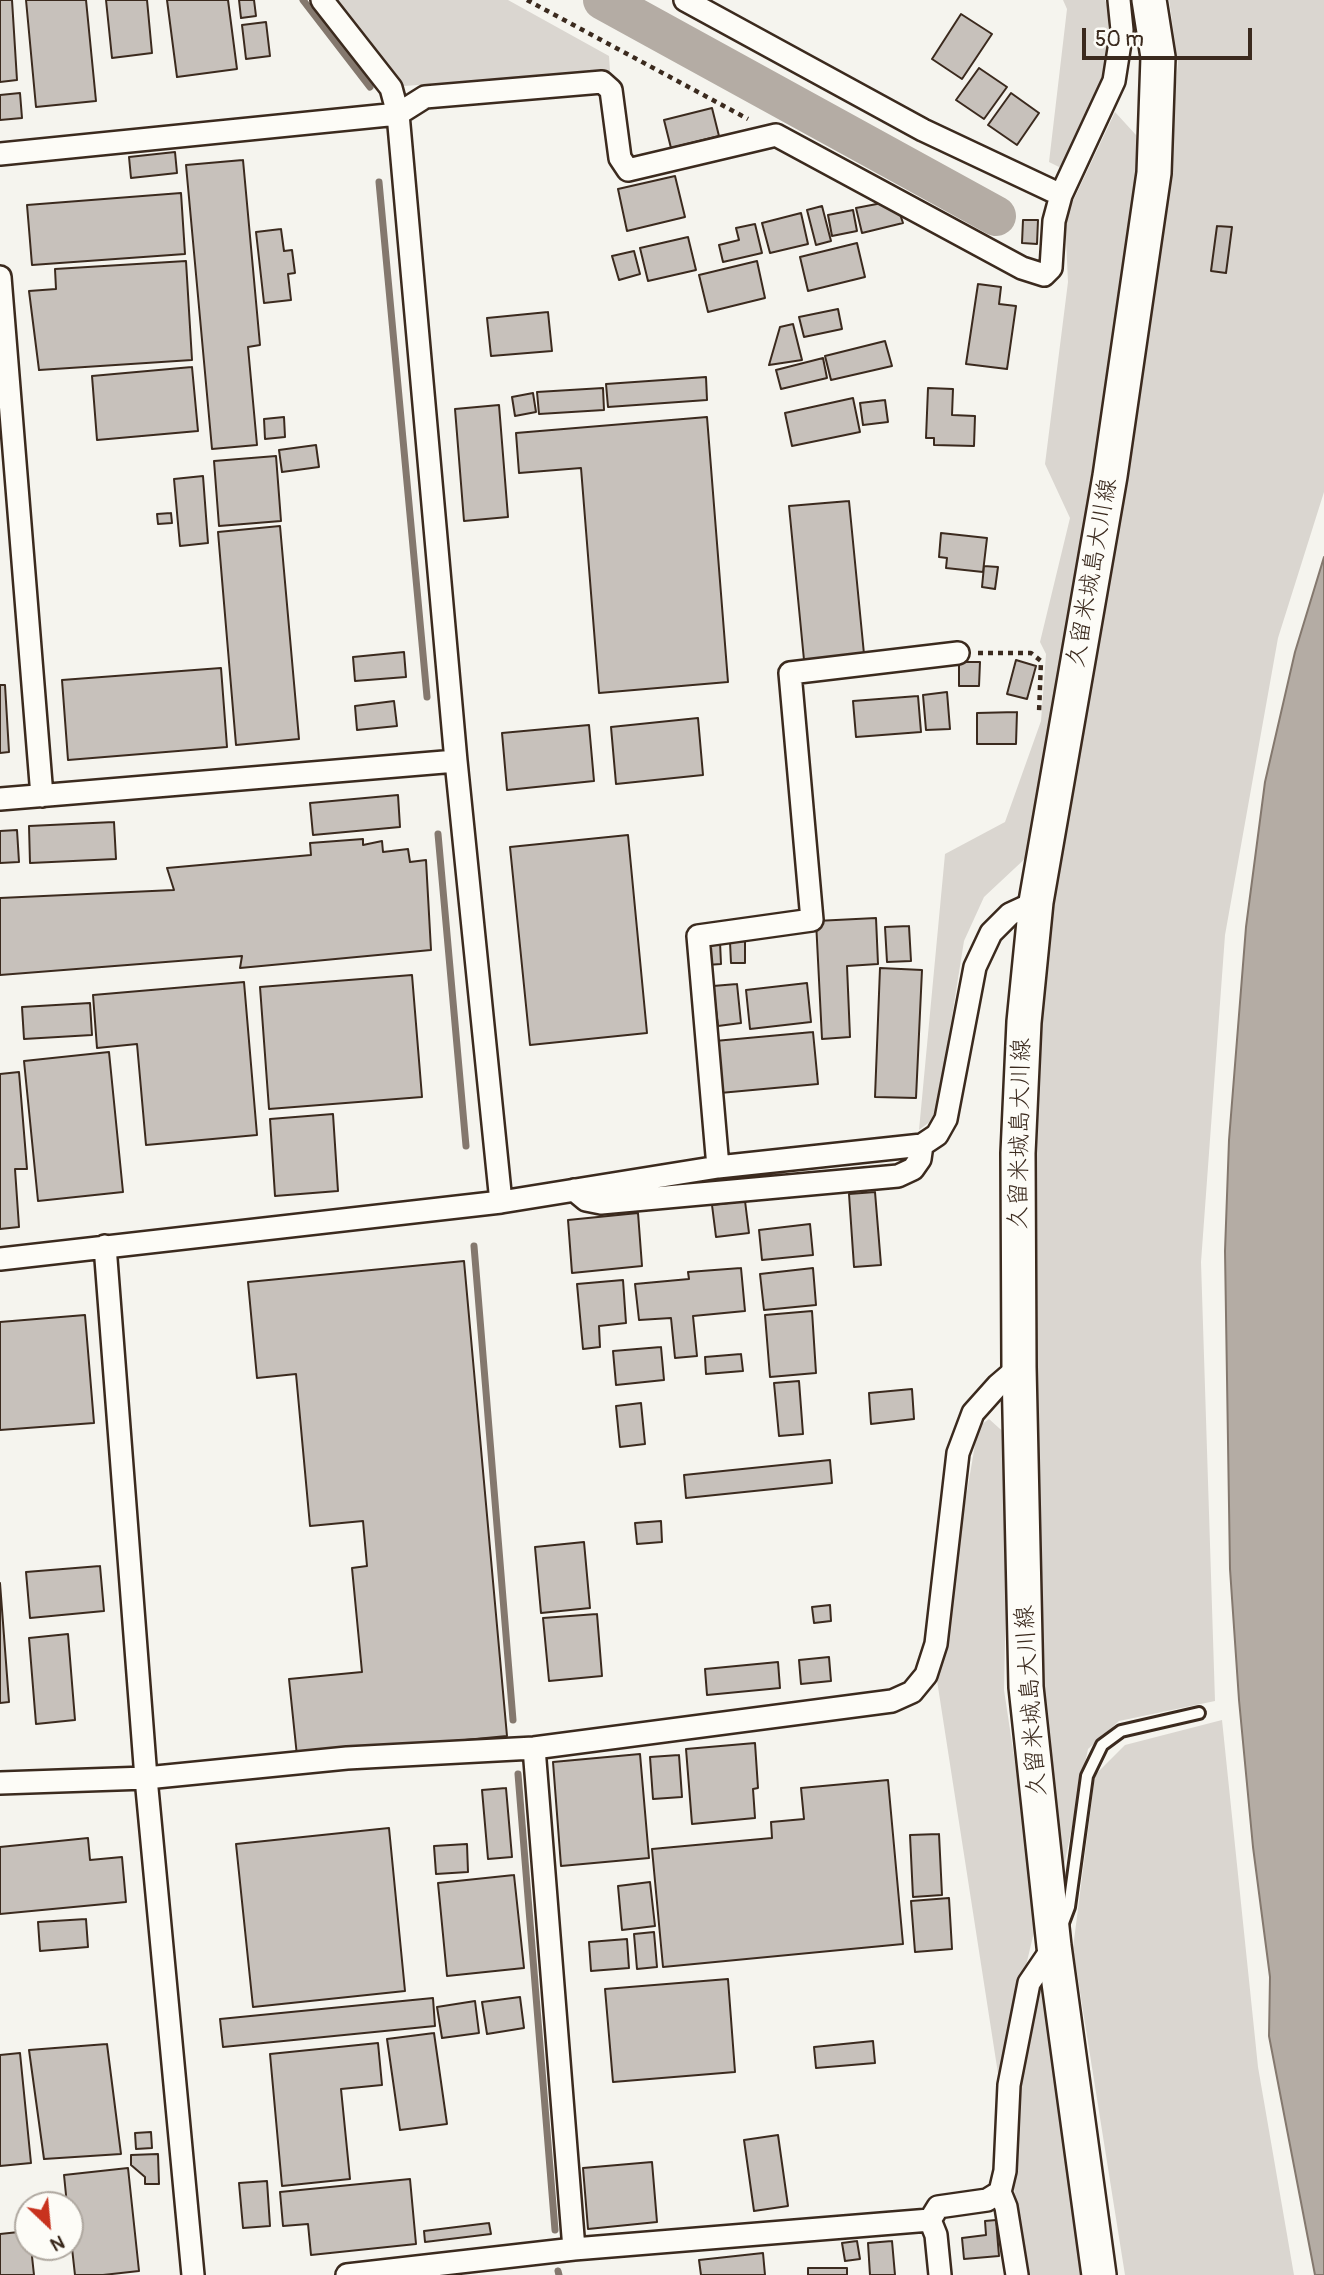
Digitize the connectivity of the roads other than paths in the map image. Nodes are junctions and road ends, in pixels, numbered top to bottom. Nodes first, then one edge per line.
1 (322, 0) edge
2 (685, 0) edge
3 (1119, 0) edge
4 (1149, 0) edge
5 (398, 114) junction
6 (0, 154) edge
7 (1061, 195) junction
8 (0, 277) edge
9 (958, 653) road end
10 (456, 761) junction
11 (42, 796) junction
12 (0, 799) edge
13 (1036, 902) junction
14 (922, 1145) junction
15 (718, 1167) junction
16 (574, 1190) junction
17 (501, 1202) junction
18 (105, 1246) junction
19 (0, 1259) edge
20 (1019, 1367) junction
21 (1199, 1713) dead end
22 (534, 1748) junction
23 (146, 1778) junction
24 (0, 1783) edge
25 (1054, 1946) junction
26 (1000, 2192) junction
27 (930, 2220) junction
28 (574, 2249) junction
29 (193, 2275) edge
30 (347, 2275) edge
31 (940, 2275) edge
32 (1017, 2275) edge
33 (1100, 2275) edge

1 - 5 street
2 - 7 street
3 - 7 street
4 - 13 main road, 久留米城島大川線
5 - 6 street
5 - 7 street
5 - 10 street
8 - 11 street
9 - 15 street
10 - 11 street
10 - 17 street
11 - 12 street
13 - 14 street
13 - 20 main road, 久留米城島大川線
14 - 15 street
14 - 16 street
15 - 16 street
16 - 17 street
17 - 18 street
18 - 19 street
18 - 23 street
20 - 22 street
20 - 25 main road, 久留米城島大川線
21 - 25 lane
22 - 23 street
22 - 28 street
23 - 24 street
23 - 29 street
25 - 26 street
25 - 33 main road, 久留米城島大川線
26 - 27 street
26 - 32 street
27 - 28 street
27 - 31 street
28 - 30 street

